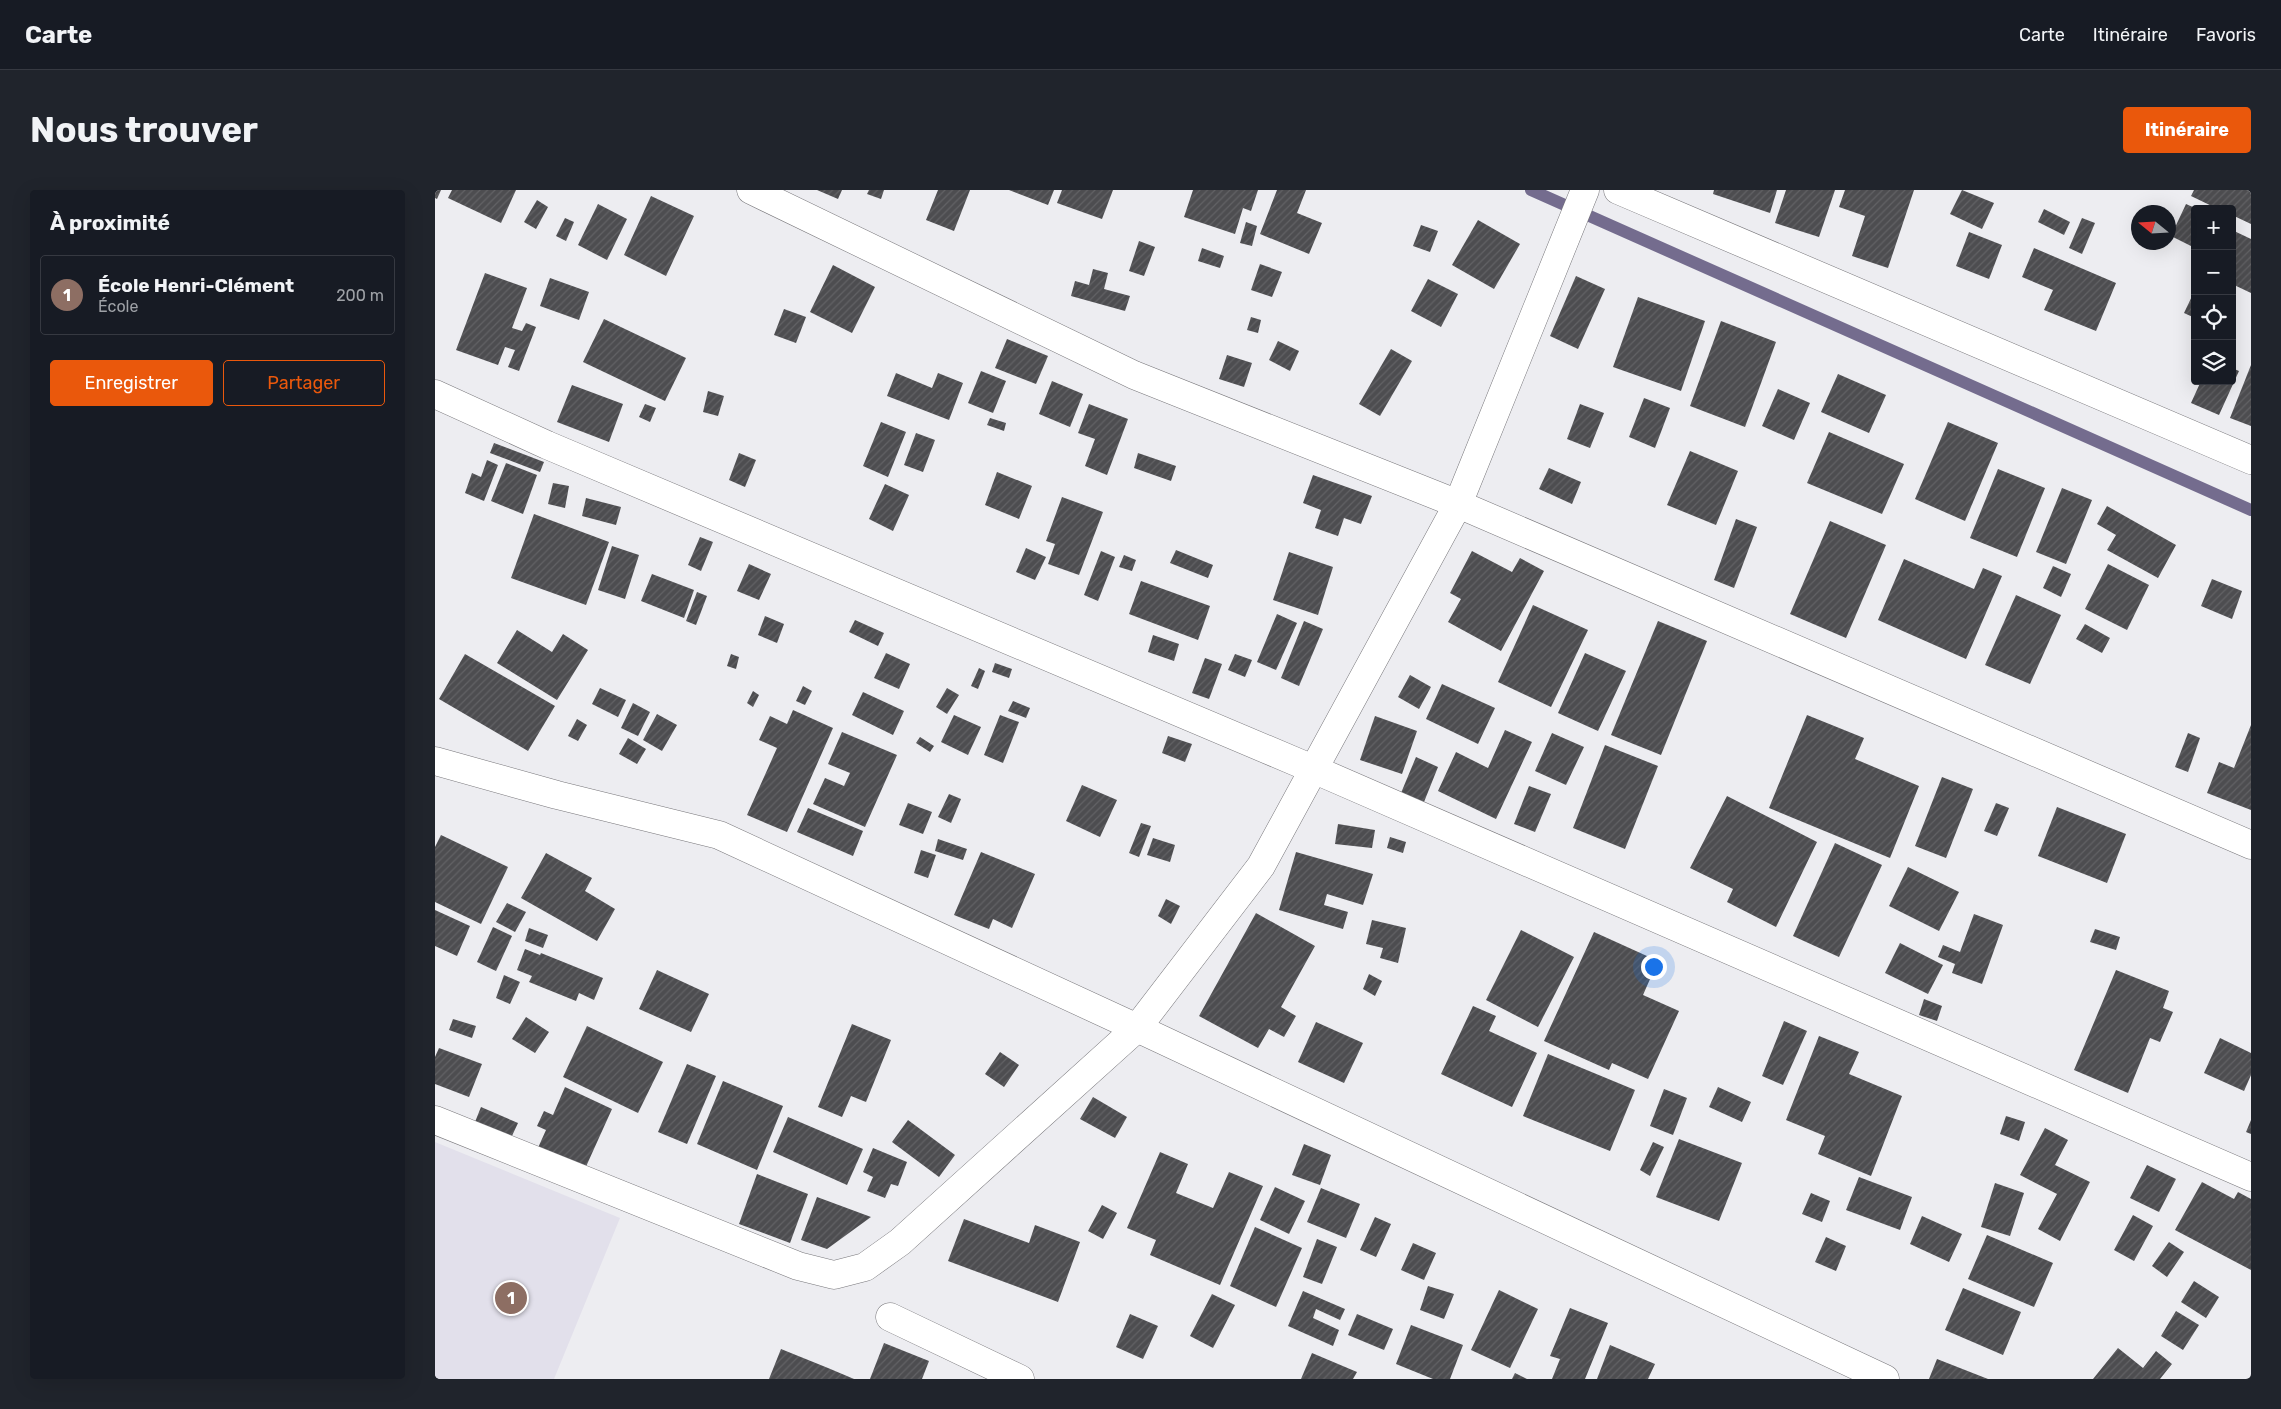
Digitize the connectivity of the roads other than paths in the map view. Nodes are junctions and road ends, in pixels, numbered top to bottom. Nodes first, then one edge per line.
1 (751, 190) edge
2 (1618, 190) edge
3 (1583, 195) edge
4 (435, 394) edge
5 (2251, 460) edge
6 (1458, 504) junction
7 (435, 761) edge
8 (1313, 769) junction
9 (2251, 845) edge
10 (1137, 1028) junction
11 (435, 1120) edge
12 (2251, 1177) edge
13 (890, 1317) dead end
14 (1020, 1379) edge
15 (1885, 1379) edge

1 - 6 street
2 - 5 street
3 - 6 street
4 - 8 street
6 - 8 street
6 - 9 street
7 - 10 street
8 - 10 street
8 - 12 street
10 - 11 street
10 - 15 street
13 - 14 street

